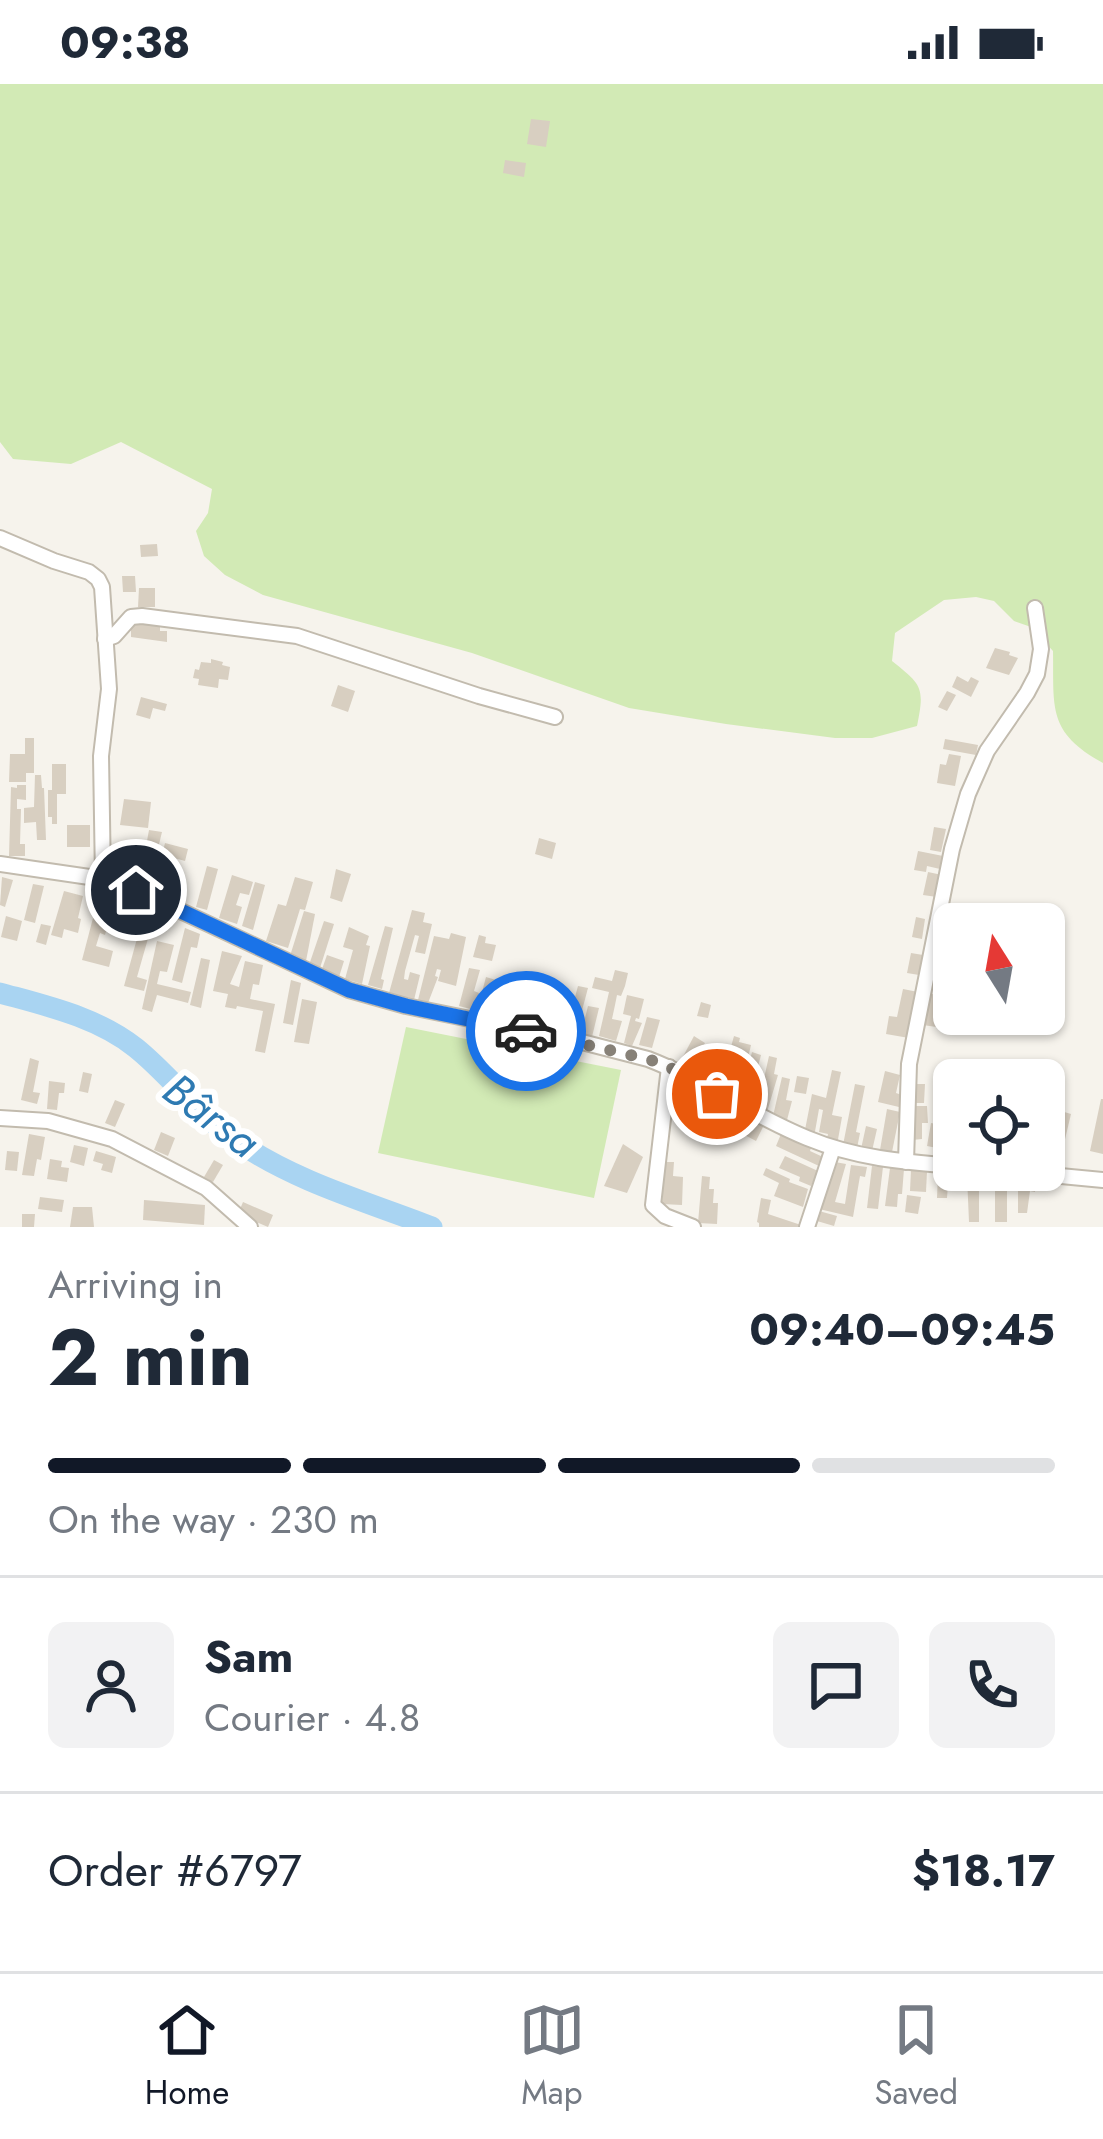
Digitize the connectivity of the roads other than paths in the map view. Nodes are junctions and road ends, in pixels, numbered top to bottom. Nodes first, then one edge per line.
1 (0, 538) edge
2 (1035, 608) dead end
3 (105, 639) junction
4 (555, 717) dead end
5 (0, 864) edge
6 (103, 879) junction
7 (669, 1067) junction
8 (0, 1118) edge
9 (833, 1148) junction
10 (906, 1162) junction
11 (933, 1164) edge
12 (1065, 1176) edge
13 (1103, 1180) edge
14 (250, 1227) edge
15 (693, 1227) edge
16 (807, 1227) edge

1 - 3 street
2 - 10 street
3 - 4 street
3 - 6 street
5 - 6 street
6 - 7 street
7 - 9 street
7 - 15 street
8 - 14 street
9 - 10 street
9 - 16 street
10 - 11 street
12 - 13 street

